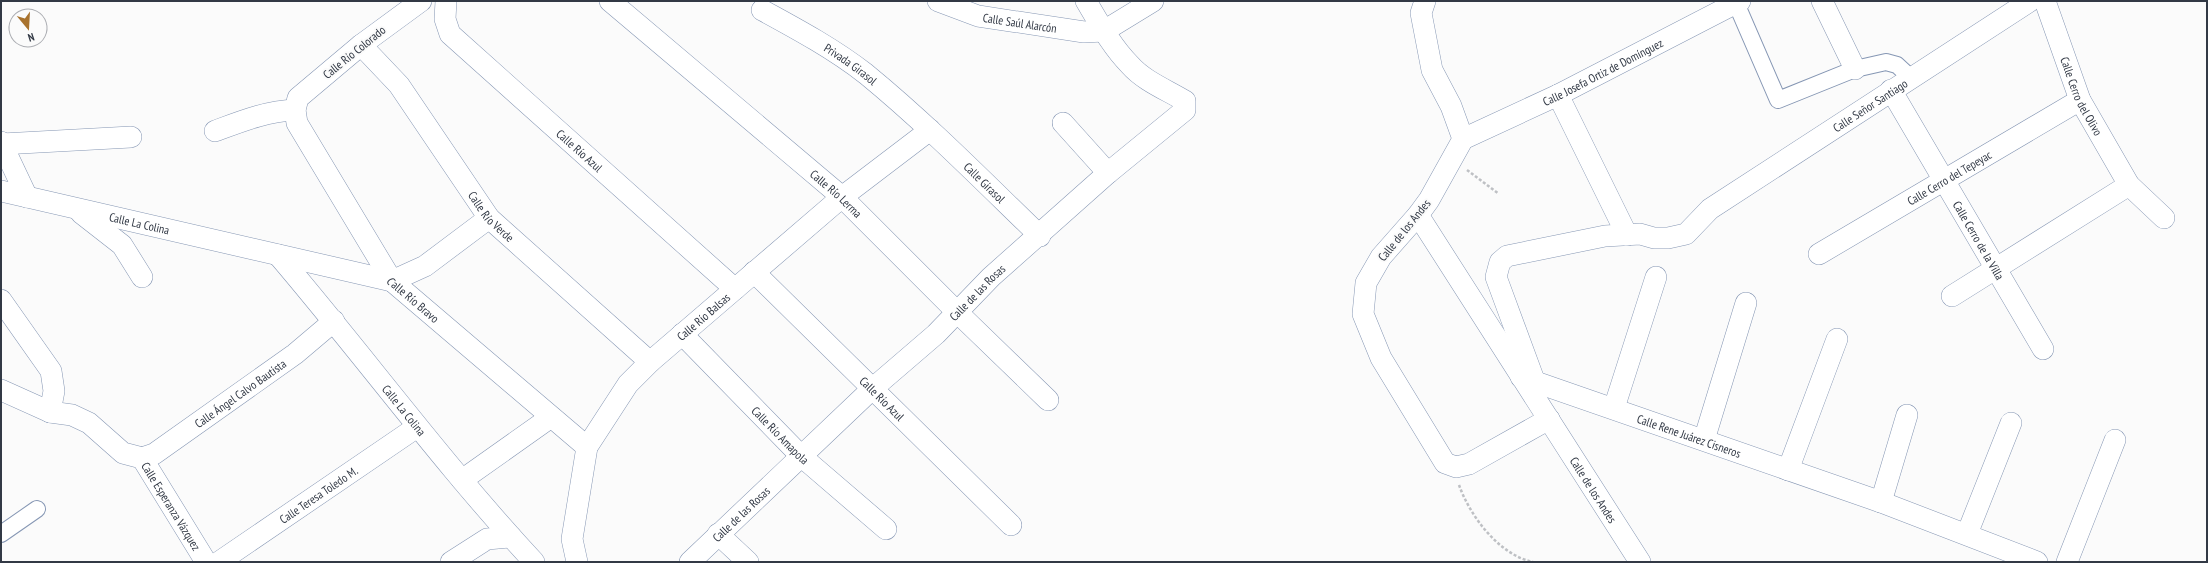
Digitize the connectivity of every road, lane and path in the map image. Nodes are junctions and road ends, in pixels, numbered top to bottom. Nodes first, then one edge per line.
1 (421, 1) edge
2 (446, 1) edge
3 (610, 1) edge
4 (938, 1) edge
5 (1086, 1) edge
6 (1153, 1) edge
7 (1425, 1) edge
8 (1822, 1) edge
9 (2030, 1) edge
10 (2045, 1) edge
11 (1738, 2) edge
12 (762, 10) dead end
13 (1104, 31) junction
14 (361, 45) junction
15 (1855, 69) junction
16 (1911, 78) junction
17 (1891, 90) junction
18 (1558, 95) junction
19 (2080, 100) junction
20 (295, 110) junction
21 (1063, 123) dead end
22 (930, 130) junction
23 (215, 131) dead end
24 (131, 137) dead end
25 (1463, 139) junction
26 (2, 143) edge
27 (1452, 158) junction
28 (1108, 173) junction
29 (1944, 180) junction
30 (2129, 185) junction
31 (1, 191) edge
32 (1499, 194) dead end
33 (27, 197) junction
34 (842, 197) junction
35 (74, 208) junction
36 (1418, 216) junction
37 (489, 218) junction
38 (2164, 218) dead end
39 (1627, 235) junction
40 (1040, 236) junction
41 (1819, 254) dead end
42 (278, 255) junction
43 (1996, 270) junction
44 (754, 272) junction
45 (142, 277) dead end
46 (1656, 277) dead end
47 (392, 281) junction
48 (735, 289) junction
49 (1952, 296) dead end
50 (1, 300) edge
51 (1746, 303) dead end
52 (956, 312) junction
53 (334, 321) junction
54 (682, 334) junction
55 (1837, 339) dead end
56 (2043, 349) dead end
57 (650, 362) junction
58 (1528, 379) junction
59 (872, 389) junction
60 (1, 390) edge
61 (1048, 400) dead end
62 (1614, 408) junction
63 (50, 412) junction
64 (1907, 414) dead end
65 (551, 417) junction
66 (1549, 419) junction
67 (2011, 423) dead end
68 (417, 427) junction
69 (1704, 440) junction
70 (2116, 440) dead end
71 (586, 447) junction
72 (801, 456) junction
73 (142, 458) junction
74 (1456, 467) junction
75 (1788, 470) junction
76 (462, 480) junction
77 (1881, 502) junction
78 (37, 509) dead end
79 (1011, 525) dead end
80 (886, 529) dead end
81 (1, 534) edge
82 (718, 534) junction
83 (1967, 534) junction
84 (511, 537) junction
85 (206, 562) edge
86 (219, 562) edge
87 (451, 562) edge
88 (534, 562) edge
89 (577, 562) edge
90 (690, 562) edge
91 (748, 562) edge
92 (1532, 562) edge
93 (1640, 562) edge
94 (2037, 562) edge
95 (2067, 562) edge

1 - 14 street, Calle Río Colorado
2 - 48 street, Calle Río Azul
3 - 34 street, Calle Río Lerma
4 - 13 street, Calle Saúl Alarcón
5 - 13 street
6 - 13 street
7 - 25 street
8 - 15 street
9 - 16 street, Calle Señor Santiago
10 - 19 street, Calle Cerro del Olivo
11 - 15 street
11 - 18 street, Calle Josefa Ortiz de Domínguez
12 - 22 street, Privada Girasol
13 - 28 street, Calle de las Rosas
14 - 20 street, Calle Río Colorado
14 - 37 street, Calle Río Verde
15 - 16 street
16 - 17 street, Calle Señor Santiago
17 - 29 street, Calle Cerro de la Villa
17 - 39 street, Calle Señor Santiago
18 - 25 street, Calle Josefa Ortiz de Domínguez
18 - 39 street
19 - 29 street, Calle Cerro del Tepeyac
19 - 30 street, Calle Cerro del Olivo
20 - 23 street
20 - 47 street, Calle Río Bravo
21 - 28 street
22 - 34 street, Calle Río Balsas
22 - 40 street, Calle Girasol
24 - 26 street
25 - 27 street, Calle de los Andes
26 - 33 street
27 - 32 path
27 - 36 street, Calle de los Andes
28 - 40 street, Calle de las Rosas
29 - 41 street, Calle Cerro del Tepeyac
29 - 43 street, Calle Cerro de la Villa
30 - 38 street, Calle Cerro del Olivo
30 - 43 street
31 - 33 street, Calle La Colina
33 - 35 street, Calle La Colina
34 - 44 street, Calle Río Balsas
34 - 52 street, Calle Río Lerma
35 - 42 street, Calle La Colina
35 - 45 street
36 - 58 street
36 - 74 street, Calle de los Andes
37 - 47 street
37 - 57 street, Calle Río Verde
39 - 58 street, Calle Señor Santiago
40 - 52 street, Calle de las Rosas
42 - 47 street, Calle La Colina
42 - 53 street, Calle La Colina
43 - 49 street
43 - 56 street, Calle Cerro de la Villa
44 - 48 street, Calle Río Balsas
44 - 59 street, Calle Río Azul
46 - 62 street
47 - 65 street, Calle Río Bravo
48 - 54 street, Calle Río Balsas
50 - 63 street
51 - 69 street
52 - 59 street, Calle de las Rosas
52 - 61 street, Calle Río Lerma
53 - 68 street, Calle La Colina
53 - 73 street, Calle Ángel Calvo Bautista
54 - 57 street, Calle Río Balsas
54 - 72 street, Calle Río Amapola
55 - 75 street
57 - 71 street, Calle Río Balsas
58 - 62 street, Calle Rene Juárez Cisneros
58 - 66 street, Calle de los Andes
59 - 72 street, Calle de las Rosas
59 - 79 street, Calle Río Azul
60 - 63 street, Calle Esperanza Vázquez
62 - 69 street, Calle Rene Juárez Cisneros
63 - 73 street, Calle Esperanza Vázquez
64 - 77 street
65 - 71 street, Calle Río Bravo
65 - 76 street
66 - 74 street
66 - 93 street, Calle de los Andes
67 - 83 street
68 - 76 street, Calle La Colina
68 - 86 street, Calle Teresa Toledo M.
69 - 75 street, Calle Rene Juárez Cisneros
70 - 95 street
71 - 89 street, Calle Río Balsas
72 - 80 street, Calle Río Amapola
72 - 82 street, Calle de las Rosas
73 - 85 street, Calle Esperanza Vázquez
74 - 92 path
75 - 77 street, Calle Rene Juárez Cisneros
76 - 84 street, Calle La Colina
77 - 83 street, Calle Rene Juárez Cisneros
78 - 81 street
82 - 90 street, Calle de las Rosas
82 - 91 street
83 - 94 street, Calle Rene Juárez Cisneros
84 - 87 street
84 - 88 street, Calle La Colina

